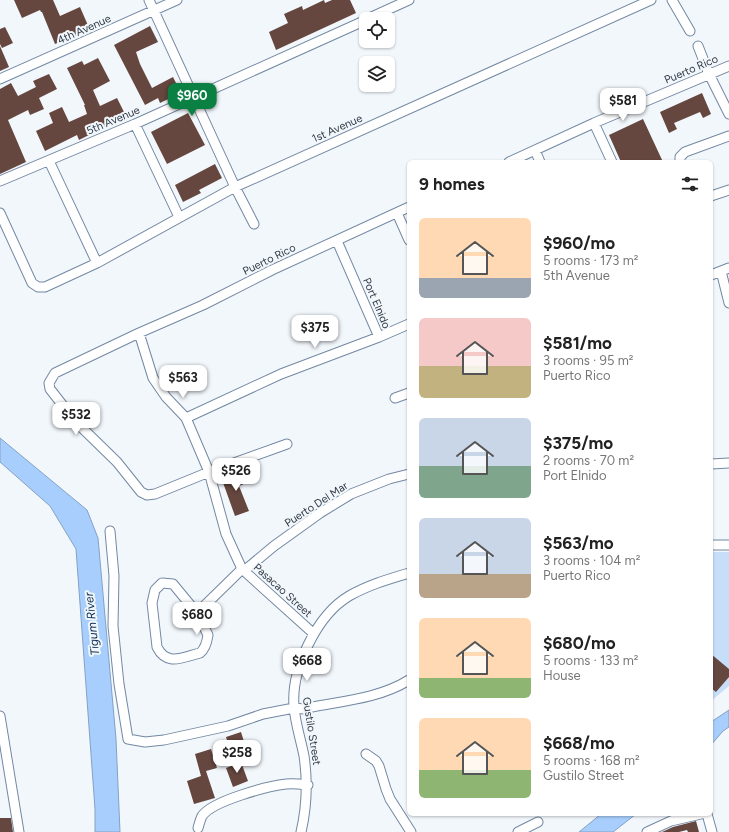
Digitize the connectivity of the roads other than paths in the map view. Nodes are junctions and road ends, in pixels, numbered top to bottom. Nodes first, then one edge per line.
1 (149, 0) edge
2 (177, 0) edge
3 (409, 0) edge
4 (651, 0) edge
5 (672, 0) edge
6 (154, 10) junction
7 (382, 12) edge
8 (359, 23) edge
9 (690, 31) dead end
10 (698, 46) dead end
11 (729, 66) edge
12 (709, 74) junction
13 (0, 79) edge
14 (194, 97) junction
15 (729, 114) edge
16 (594, 123) junction
17 (135, 124) junction
18 (729, 136) edge
19 (535, 150) junction
20 (513, 160) edge
21 (539, 160) edge
22 (611, 160) edge
23 (680, 160) edge
24 (50, 161) junction
25 (0, 181) edge
26 (235, 187) junction
27 (729, 190) edge
28 (713, 195) edge
29 (407, 208) edge
30 (0, 213) edge
31 (397, 213) junction
32 (179, 217) junction
33 (254, 224) dead end
34 (407, 236) edge
35 (337, 241) junction
36 (97, 263) junction
37 (725, 269) edge
38 (713, 274) edge
39 (729, 303) edge
40 (407, 325) edge
41 (139, 333) junction
42 (379, 337) junction
43 (407, 394) edge
44 (395, 398) dead end
45 (186, 418) junction
46 (287, 444) dead end
47 (729, 463) edge
48 (713, 464) edge
49 (208, 472) junction
50 (407, 474) edge
51 (110, 531) dead end
52 (713, 545) edge
53 (729, 545) edge
54 (243, 570) junction
55 (407, 574) edge
56 (197, 613) junction
57 (314, 634) junction
58 (407, 681) edge
59 (294, 708) junction
60 (0, 716) edge
61 (366, 754) dead end
62 (308, 785) junction
63 (691, 816) edge
64 (708, 816) edge
65 (538, 822) dead end
66 (198, 828) dead end
67 (19, 832) edge
68 (301, 832) edge
69 (411, 832) edge
70 (518, 832) edge
71 (647, 832) edge
72 (712, 832) edge

1 - 6 street
2 - 6 street, 4th Avenue
3 - 7 street, 5th Avenue
4 - 26 street, 1st Avenue
5 - 9 street
6 - 13 street, 4th Avenue
6 - 14 street
8 - 14 street, 5th Avenue
10 - 12 street
11 - 12 street, Puerto Rico
12 - 15 street
12 - 16 street, Puerto Rico
14 - 17 street, 5th Avenue
14 - 26 street
16 - 19 street, Puerto Rico
16 - 22 street
17 - 24 street, 5th Avenue
17 - 32 street
18 - 23 street
19 - 20 street, Puerto Rico
19 - 21 street
24 - 25 street, 5th Avenue
24 - 36 street
26 - 32 street, 1st Avenue
26 - 33 street
27 - 28 street
29 - 31 street, Puerto Rico
30 - 36 street, 1st Avenue
31 - 34 street
31 - 35 street, Puerto Rico
32 - 36 street, 1st Avenue
35 - 41 street, Puerto Rico
35 - 42 street, Port Elnido
37 - 38 street
37 - 39 street
40 - 42 street
41 - 45 street
41 - 49 street, Puerto Rico
42 - 45 street, Port Elnido
43 - 44 street
45 - 49 street
46 - 49 street
47 - 48 street
49 - 54 street, Pasacao Street
50 - 54 street, Puerto Del Mar
51 - 59 street
52 - 53 street
54 - 56 street, Puerto Del Mar
54 - 57 street, Pasacao Street
55 - 57 street, Gustilo Street
56 - 56 street
57 - 59 street, Gustilo Street
58 - 59 street
59 - 62 street, Gustilo Street
60 - 67 street
61 - 69 street
62 - 66 street
62 - 68 street, Gustilo Street
63 - 71 street
64 - 72 street
65 - 70 street

